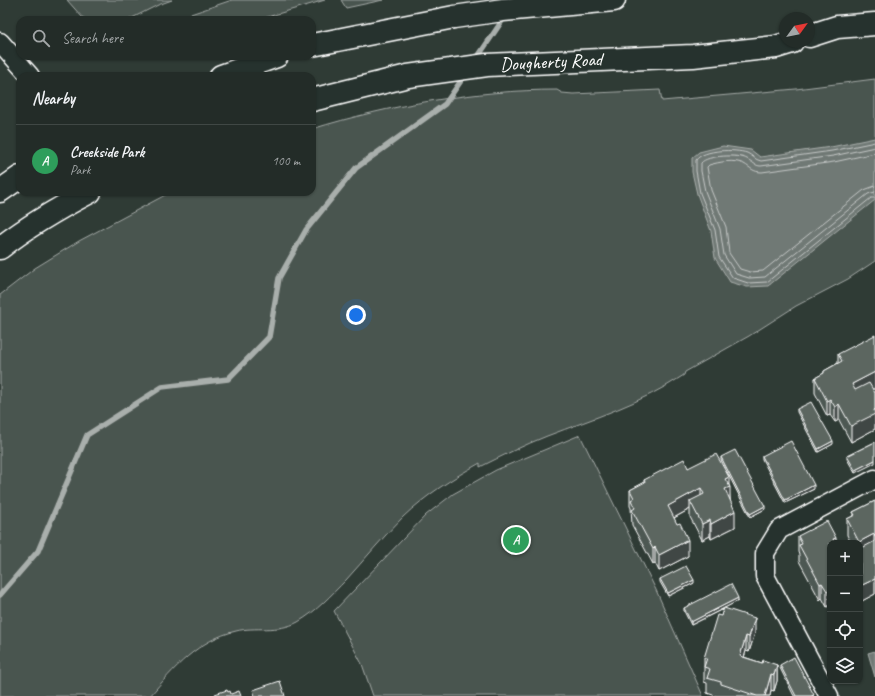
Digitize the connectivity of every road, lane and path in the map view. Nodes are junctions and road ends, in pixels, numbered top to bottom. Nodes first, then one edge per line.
1 (609, 0) edge
2 (875, 24) edge
3 (815, 34) edge
4 (0, 42) edge
5 (316, 44) edge
6 (779, 46) edge
7 (266, 60) edge
8 (26, 72) edge
9 (232, 72) edge
10 (316, 99) edge
11 (16, 180) edge
12 (0, 191) edge
13 (83, 196) edge
14 (0, 248) edge
15 (875, 479) edge
16 (829, 696) edge

1 - 5 main road
2 - 3 main road
4 - 8 street
6 - 10 main road, Dougherty Road
7 - 9 main road
11 - 12 main road
13 - 14 main road
15 - 16 street

